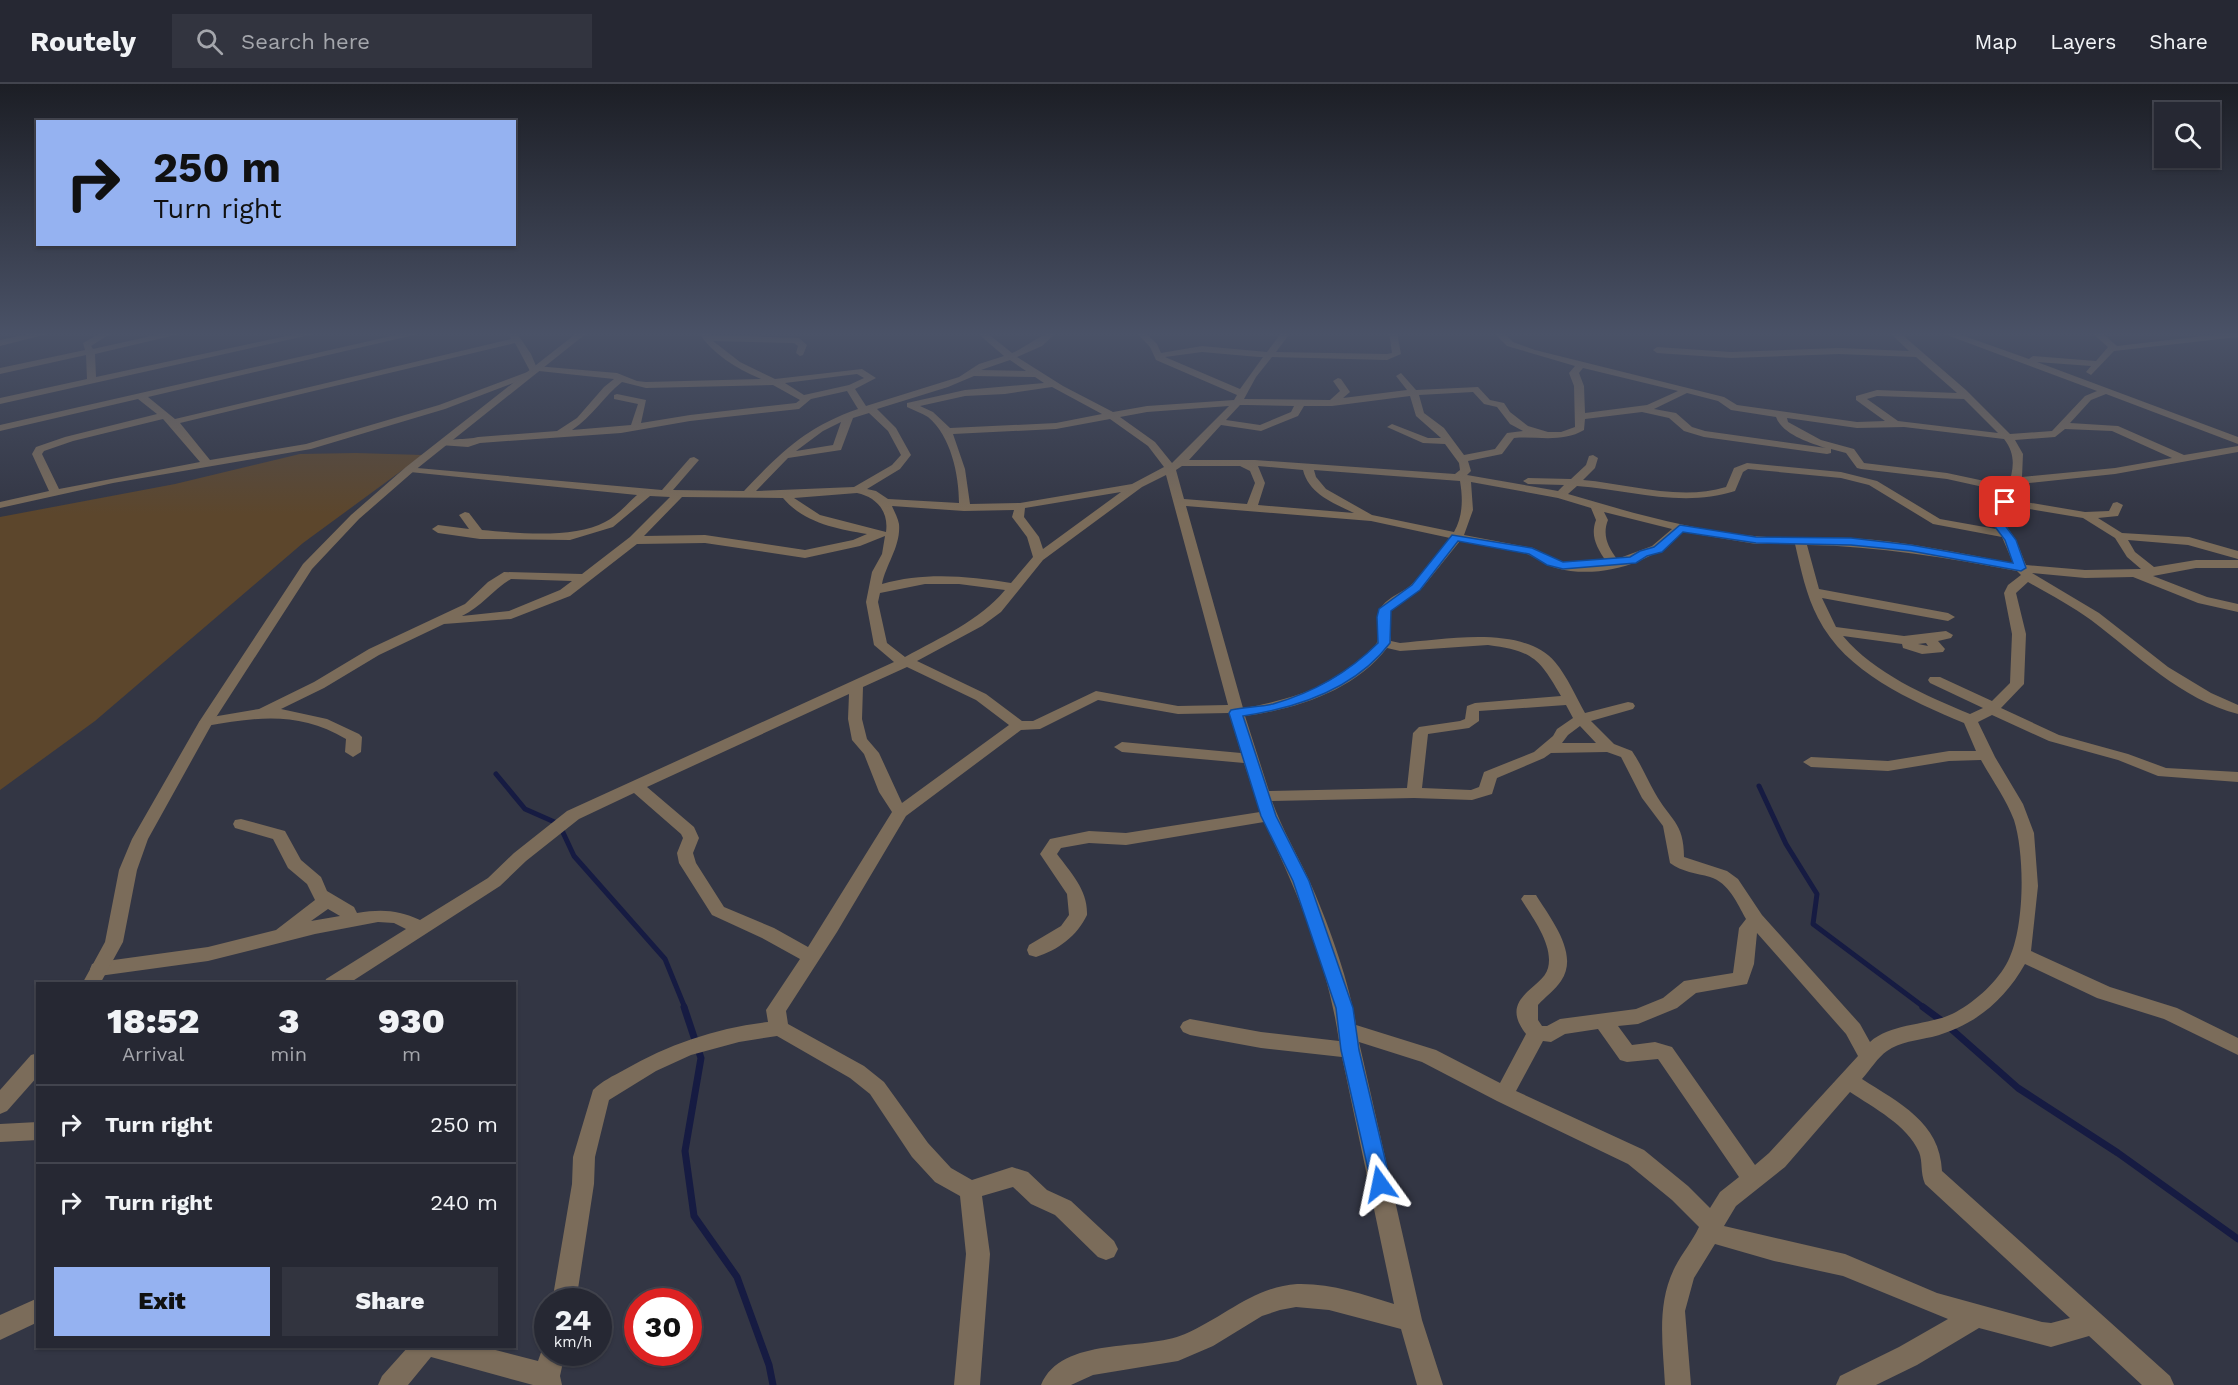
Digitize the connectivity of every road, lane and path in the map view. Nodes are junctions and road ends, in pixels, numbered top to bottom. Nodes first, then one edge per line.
1 (38, 393) edge
2 (155, 393) edge
3 (275, 393) edge
4 (479, 393) edge
5 (507, 393) edge
6 (605, 393) edge
7 (795, 393) edge
8 (830, 393) edge
9 (854, 393) edge
10 (918, 393) edge
11 (971, 393) edge
12 (1069, 393) edge
13 (1229, 393) edge
14 (1242, 393) edge
15 (1344, 393) edge
16 (1414, 393) junction
17 (1420, 393) edge
18 (1479, 393) edge
19 (1579, 393) edge
20 (1645, 393) edge
21 (1681, 393) edge
22 (1697, 393) edge
23 (1961, 393) edge
24 (2102, 393) edge
25 (2111, 393) edge
26 (140, 396) junction
27 (1965, 396) junction
28 (617, 397) dead end
29 (807, 398) junction
30 (1239, 398) junction
31 (0, 401) edge
32 (1326, 403) junction
33 (1300, 404) junction
34 (887, 405) junction
35 (910, 405) junction
36 (1654, 406) junction
37 (1629, 410) junction
38 (868, 411) junction
39 (1780, 413) junction
40 (1112, 417) junction
41 (1580, 417) junction
42 (169, 418) junction
43 (848, 418) junction
44 (1218, 422) junction
45 (1895, 424) junction
46 (2061, 426) junction
47 (1392, 427) dead end
48 (0, 428) edge
49 (635, 429) junction
50 (947, 431) junction
51 (1537, 433) junction
52 (560, 434) junction
53 (2009, 437) junction
54 (1447, 441) junction
55 (2238, 441) edge
56 (444, 443) junction
57 (1787, 446) junction
58 (2238, 449) edge
59 (1853, 454) junction
60 (787, 455) junction
61 (1593, 458) dead end
62 (2181, 458) junction
63 (1460, 459) junction
64 (694, 460) dead end
65 (207, 463) junction
66 (1242, 463) junction
67 (1175, 466) junction
68 (1773, 467) junction
69 (410, 469) junction
70 (1308, 469) junction
71 (1460, 478) junction
72 (1574, 482) junction
73 (1498, 483) junction
74 (1138, 485) junction
75 (2013, 486) junction
76 (857, 490) junction
77 (55, 492) junction
78 (647, 493) junction
79 (748, 493) junction
80 (664, 494) junction
81 (679, 494) junction
82 (786, 495) junction
83 (1560, 495) junction
84 (885, 502) junction
85 (1180, 502) junction
86 (2005, 502) junction
87 (0, 505) edge
88 (2117, 505) dead end
89 (1020, 506) junction
90 (964, 507) junction
91 (1252, 507) junction
92 (1596, 507) junction
93 (465, 515) dead end
94 (2085, 515) junction
95 (1371, 518) junction
96 (1680, 528) junction
97 (438, 529) dead end
98 (885, 534) junction
99 (2006, 534) junction
100 (480, 535) junction
101 (2119, 536) junction
102 (1456, 537) junction
103 (634, 540) junction
104 (1800, 542) junction
105 (2238, 555) edge
106 (1039, 557) junction
107 (1613, 563) junction
108 (2238, 564) edge
109 (2024, 572) junction
110 (2153, 572) junction
111 (2135, 573) junction
112 (584, 578) junction
113 (1012, 587) junction
114 (873, 591) junction
115 (1814, 592) junction
116 (2238, 609) edge
117 (1948, 617) dead end
118 (441, 622) junction
119 (1833, 630) junction
120 (1946, 635) dead end
121 (1384, 643) junction
122 (881, 645) junction
123 (906, 662) junction
124 (1935, 680) dead end
125 (862, 682) junction
126 (1570, 700) junction
127 (1628, 706) dead end
128 (1993, 708) junction
129 (2238, 710) edge
130 (1235, 711) junction
131 (262, 713) junction
132 (1581, 719) junction
133 (1970, 720) junction
134 (206, 722) junction
135 (1017, 725) junction
136 (1122, 747) dead end
137 (1609, 747) junction
138 (1549, 748) junction
139 (353, 752) dead end
140 (1986, 755) junction
141 (1250, 759) junction
142 (1811, 762) dead end
143 (2238, 777) edge
144 (636, 786) junction
145 (1414, 793) junction
146 (1262, 796) junction
147 (900, 812) junction
148 (1269, 816) junction
149 (241, 824) dead end
150 (1530, 898) dead end
151 (327, 901) junction
152 (1756, 920) junction
153 (351, 921) junction
154 (419, 927) junction
155 (277, 936) junction
156 (1036, 951) dead end
157 (2021, 954) junction
158 (812, 957) junction
159 (95, 976) edge
160 (336, 982) edge
161 (1604, 1022) junction
162 (1190, 1027) dead end
163 (779, 1028) junction
164 (1537, 1033) junction
165 (1349, 1041) junction
166 (2238, 1047) edge
167 (1868, 1056) junction
168 (36, 1063) edge
169 (1848, 1080) junction
170 (1504, 1095) junction
171 (0, 1105) edge
172 (36, 1131) edge
173 (0, 1133) edge
174 (1753, 1180) junction
175 (970, 1190) junction
176 (1710, 1228) junction
177 (1106, 1249) dead end
178 (566, 1288) edge
179 (36, 1310) edge
180 (1976, 1316) junction
181 (1410, 1320) junction
182 (2092, 1323) junction
183 (0, 1328) edge
184 (423, 1348) edge
185 (441, 1348) edge
186 (550, 1371) edge
187 (392, 1385) edge
188 (967, 1385) edge
189 (1054, 1385) edge
190 (1430, 1385) edge
191 (1678, 1385) edge
192 (1849, 1385) edge
193 (2162, 1385) edge

1 - 31 street
2 - 26 street
3 - 42 street
4 - 65 street
5 - 56 street
6 - 52 street
7 - 29 street
8 - 29 street
9 - 38 street
10 - 34 street
11 - 35 street
12 - 40 street
13 - 30 street
14 - 30 street
15 - 32 street
16 - 17 street
16 - 32 street
16 - 54 street
18 - 51 street
19 - 41 street
20 - 36 street
21 - 36 street
22 - 39 street
23 - 27 street
24 - 46 street
25 - 55 street
26 - 42 street
26 - 48 street
27 - 45 street
27 - 53 street
28 - 49 street
29 - 49 street
30 - 33 street
30 - 40 street
30 - 44 street
32 - 33 street
33 - 44 street
34 - 35 street
34 - 38 street
35 - 50 street
36 - 37 street
37 - 41 street
37 - 57 street
38 - 43 street
38 - 76 street
39 - 45 street
39 - 59 street
40 - 50 street
40 - 67 street
41 - 51 street
42 - 65 street
42 - 77 street
43 - 60 street
43 - 60 street
44 - 67 street
45 - 53 street
46 - 53 street
46 - 62 street
47 - 54 street
49 - 52 street
50 - 90 street
51 - 63 street
52 - 56 street
53 - 75 street
54 - 63 street
56 - 69 street
57 - 59 street
57 - 68 street
58 - 62 street
59 - 75 street
60 - 79 street
61 - 72 street
62 - 75 street
63 - 71 street
64 - 80 street
65 - 77 street
66 - 67 street
66 - 70 street
66 - 91 street
67 - 74 street
67 - 85 street
68 - 72 street
68 - 99 street
69 - 78 street
69 - 134 street
70 - 71 street
70 - 95 street
71 - 73 street
71 - 102 street
72 - 73 street
72 - 83 street
73 - 83 street
74 - 89 street
74 - 106 street
75 - 86 street
76 - 82 street
76 - 84 street
77 - 87 street
78 - 80 street
78 - 100 street
79 - 81 street
79 - 82 street
80 - 81 street
81 - 103 street
82 - 98 street
83 - 92 street
84 - 90 street
84 - 98 street
85 - 91 street
85 - 130 street
86 - 94 street
86 - 99 street
88 - 94 street
89 - 90 street
89 - 106 street
91 - 95 street
92 - 96 street
92 - 107 street
93 - 100 street
94 - 101 street
95 - 102 street
96 - 104 street
96 - 107 street
97 - 100 street
98 - 103 street
98 - 114 street
99 - 109 street
101 - 105 street
101 - 110 street
102 - 107 street
102 - 121 street
103 - 112 street
104 - 109 street
104 - 115 street
106 - 113 street
108 - 110 street
109 - 111 street
109 - 128 street
109 - 129 street
110 - 111 street
111 - 116 street
112 - 118 street
112 - 118 street
113 - 114 street
113 - 123 street
114 - 122 street
115 - 117 street
115 - 119 street
118 - 131 street
119 - 120 street
119 - 133 street
121 - 126 street
121 - 130 street
122 - 123 street
122 - 125 street
123 - 125 street
123 - 135 street
124 - 128 street
125 - 144 street
125 - 147 street
126 - 132 street
126 - 145 street
127 - 132 street
128 - 133 street
128 - 143 street
130 - 135 street
130 - 141 street
131 - 134 street
131 - 139 street
132 - 137 street
132 - 138 street
133 - 140 street
134 - 159 street
135 - 147 street
136 - 141 street
137 - 138 street
137 - 152 street
138 - 145 street
140 - 142 street
140 - 157 street
141 - 146 street
144 - 154 street
144 - 158 street
145 - 146 street
146 - 148 street
147 - 158 street
148 - 156 street
148 - 165 street
149 - 151 street
150 - 164 street
151 - 153 street
151 - 155 street
152 - 161 street
152 - 167 street
153 - 154 street
153 - 155 street
154 - 160 street
155 - 159 street
157 - 166 street
157 - 167 street
158 - 163 street
161 - 164 street
161 - 174 street
162 - 165 street
163 - 175 street
163 - 178 street
164 - 170 street
165 - 170 street
165 - 181 street
167 - 169 street
168 - 171 street
169 - 174 street
169 - 182 street
170 - 176 street
172 - 173 street
174 - 176 street
175 - 177 street
175 - 188 street
176 - 180 street
176 - 191 street
179 - 183 street
180 - 182 street
180 - 192 street
181 - 189 street
181 - 190 street
182 - 193 street
184 - 187 street
185 - 186 street

